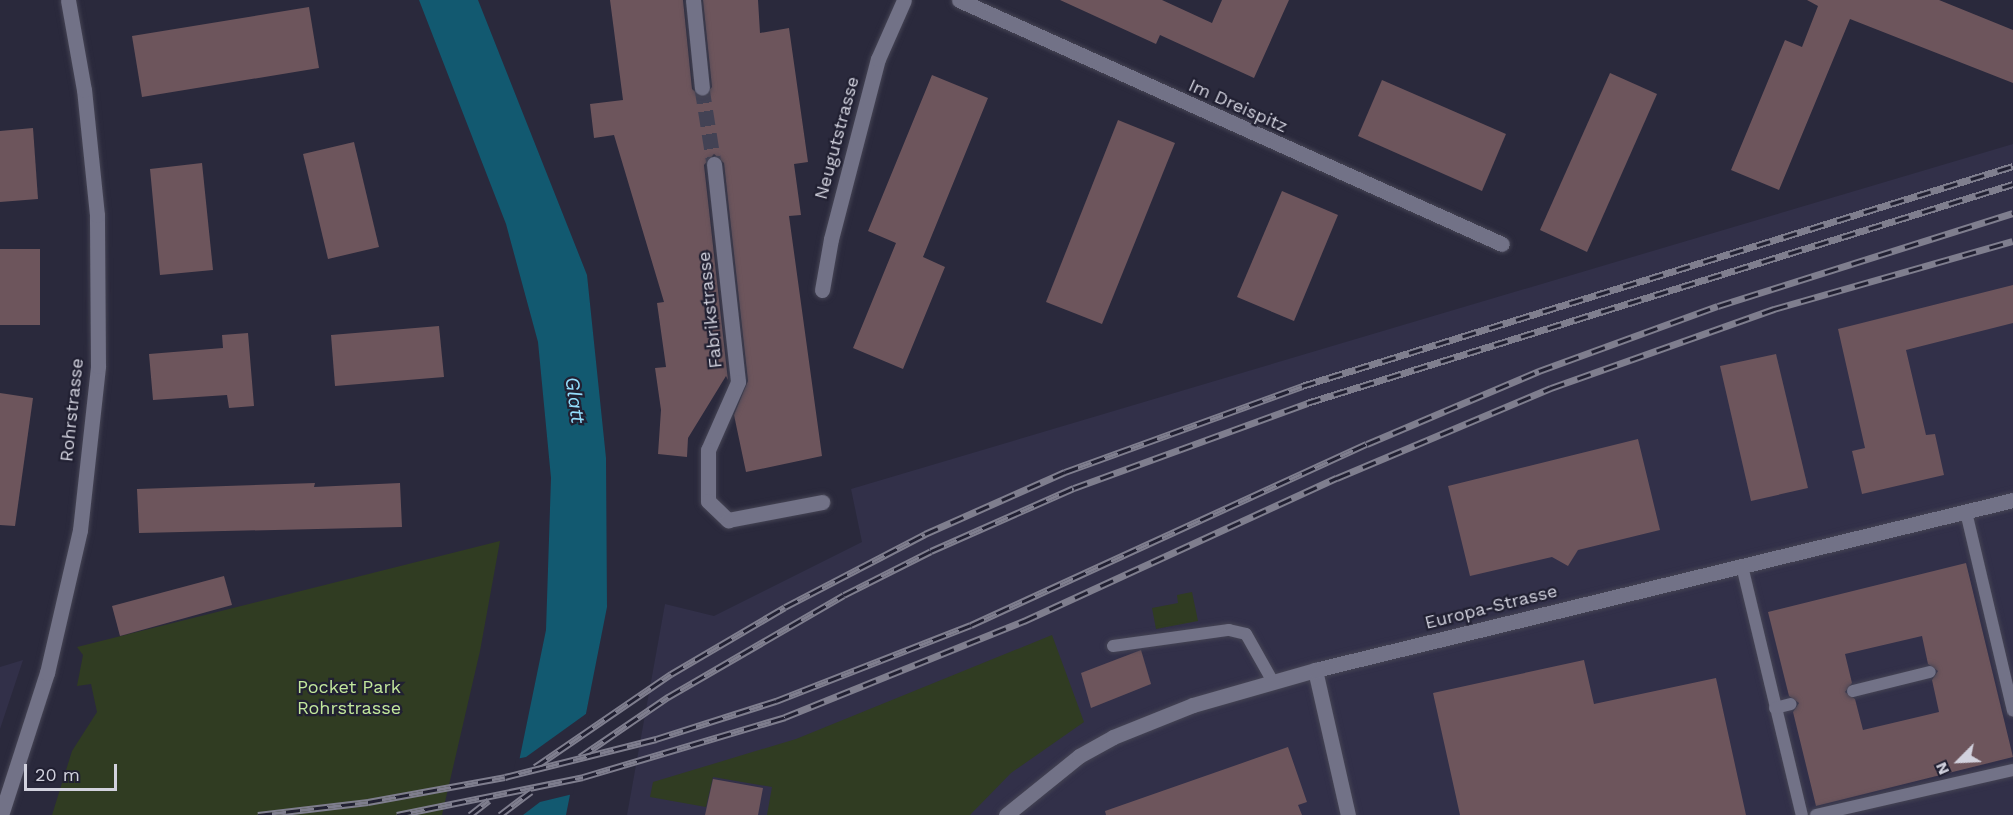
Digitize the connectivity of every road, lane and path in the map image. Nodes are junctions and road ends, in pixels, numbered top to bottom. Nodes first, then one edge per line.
1 (68, 0) edge
2 (693, 0) edge
3 (904, 0) edge
4 (959, 0) edge
5 (702, 88) tunnel mouth
6 (714, 164) tunnel mouth
7 (1502, 244) dead end
8 (822, 290) dead end
9 (2013, 500) edge
10 (822, 502) dead end
11 (1966, 512) junction
12 (1742, 566) junction
13 (1113, 646) dead end
14 (1315, 670) junction
15 (1930, 672) dead end
16 (1273, 682) junction
17 (1853, 691) dead end
18 (1791, 704) dead end
19 (1776, 708) junction
20 (2013, 711) edge
21 (2013, 770) edge
22 (1, 815) edge
23 (1006, 815) edge
24 (1348, 815) edge
25 (1802, 815) edge
26 (1815, 815) edge

1 - 22 street, Rohrstrasse
2 - 5 street
3 - 8 street, Neugutstrasse
4 - 7 street, Im Dreispitz
6 - 10 street, Fabrikstrasse
9 - 11 street, Europa-Strasse
11 - 12 street, Europa-Strasse
11 - 20 lane
12 - 14 street, Europa-Strasse
12 - 19 lane
13 - 16 lane
14 - 16 street, Europa-Strasse
14 - 24 street
15 - 17 lane
16 - 23 street, Europa-Strasse
18 - 19 lane
19 - 25 lane
21 - 26 lane

